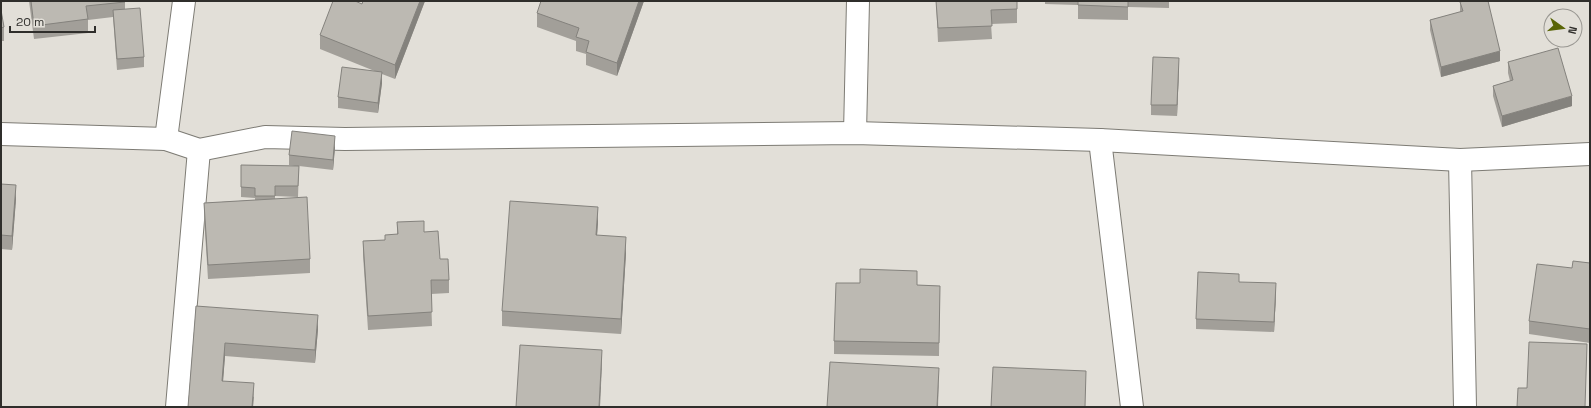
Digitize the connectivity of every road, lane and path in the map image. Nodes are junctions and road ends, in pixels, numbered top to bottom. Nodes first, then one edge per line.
1 (184, 1) edge
2 (858, 1) edge
3 (855, 133) junction
4 (1, 134) edge
5 (166, 139) junction
6 (1100, 140) junction
7 (199, 150) junction
8 (1590, 154) edge
9 (1460, 160) junction
10 (177, 407) edge
11 (1132, 407) edge
12 (1465, 407) edge

1 - 5 street
2 - 3 street
3 - 6 street
3 - 7 street
4 - 5 street
5 - 7 street
6 - 9 street
6 - 11 street
7 - 10 street
8 - 9 street
9 - 12 street

